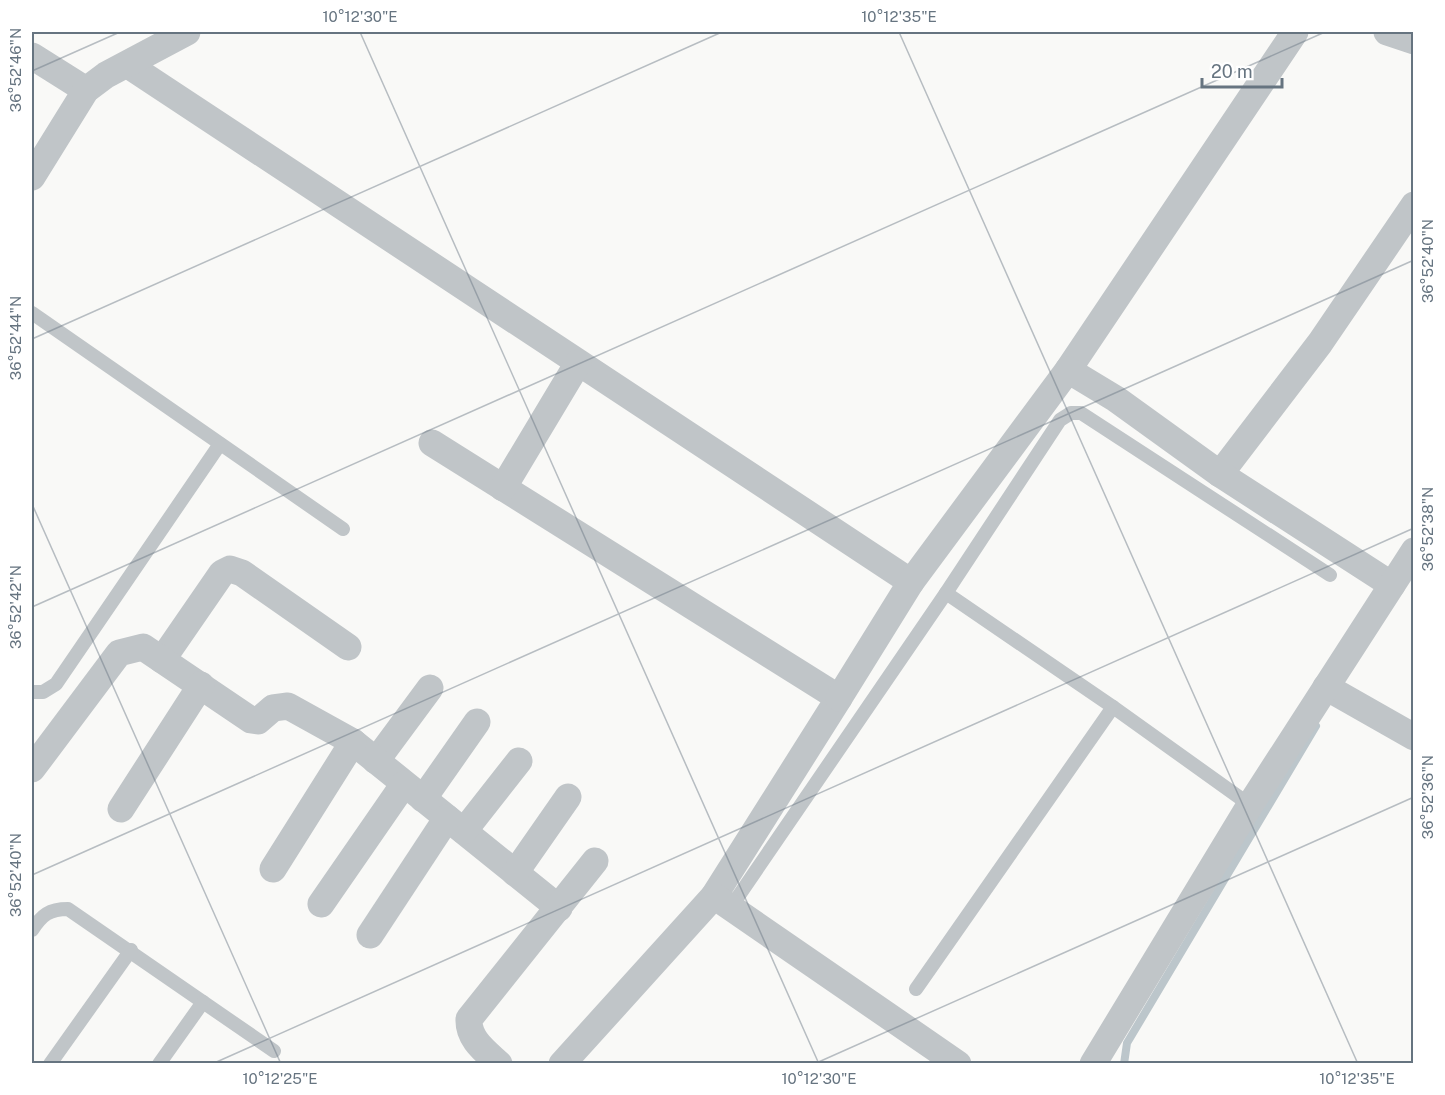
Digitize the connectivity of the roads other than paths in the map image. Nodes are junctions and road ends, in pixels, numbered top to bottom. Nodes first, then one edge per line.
1 (187, 32) edge
2 (1295, 32) edge
3 (1387, 32) edge
4 (1413, 41) edge
5 (32, 56) edge
6 (128, 65) junction
7 (86, 90) junction
8 (32, 177) edge
9 (1413, 205) edge
10 (32, 313) edge
11 (578, 363) junction
12 (1068, 370) junction
13 (432, 443) dead end
14 (220, 444) junction
15 (1220, 474) junction
16 (503, 488) junction
17 (342, 529) dead end
18 (1413, 551) edge
19 (1330, 574) dead end
20 (911, 582) junction
21 (1392, 585) junction
22 (946, 593) junction
23 (348, 646) dead end
24 (162, 660) junction
25 (201, 685) junction
26 (1326, 687) junction
27 (430, 688) dead end
28 (32, 692) edge
29 (839, 699) junction
30 (1113, 706) junction
31 (477, 722) dead end
32 (1413, 737) edge
33 (352, 742) junction
34 (376, 761) junction
35 (519, 761) dead end
36 (32, 769) edge
37 (414, 791) junction
38 (568, 797) dead end
39 (1250, 805) junction
40 (121, 809) dead end
41 (456, 825) junction
42 (595, 861) dead end
43 (273, 869) dead end
44 (515, 873) junction
45 (722, 901) junction
46 (321, 904) dead end
47 (559, 908) junction
48 (32, 930) edge
49 (370, 935) dead end
50 (130, 950) junction
51 (916, 989) dead end
52 (203, 1002) junction
53 (274, 1051) dead end
54 (50, 1064) edge
55 (159, 1064) edge
56 (499, 1064) edge
57 (562, 1064) edge
58 (958, 1064) edge
59 (1093, 1064) edge

1 - 6 street
2 - 12 street
3 - 4 street
5 - 7 street
6 - 7 street
6 - 11 street
7 - 8 street
9 - 15 street
10 - 14 lane
11 - 16 street
11 - 20 street
12 - 15 street
12 - 20 street
13 - 16 street
14 - 17 lane
14 - 28 lane
15 - 21 street
16 - 29 street
18 - 21 street
19 - 22 lane
20 - 29 street
21 - 26 street
22 - 30 lane
22 - 45 lane
23 - 24 street
24 - 25 street
24 - 36 street
25 - 33 street
25 - 40 street
26 - 32 street
26 - 39 street
27 - 34 street
29 - 45 street
30 - 39 lane
30 - 51 lane
31 - 37 street
33 - 34 street
33 - 43 street
34 - 37 street
35 - 41 street
37 - 41 street
37 - 46 street
38 - 44 street
39 - 59 street
41 - 44 street
41 - 49 street
42 - 47 street
44 - 47 street
45 - 57 street
45 - 58 street
47 - 56 street
48 - 50 lane
50 - 52 lane
50 - 54 lane
52 - 53 lane
52 - 55 lane

